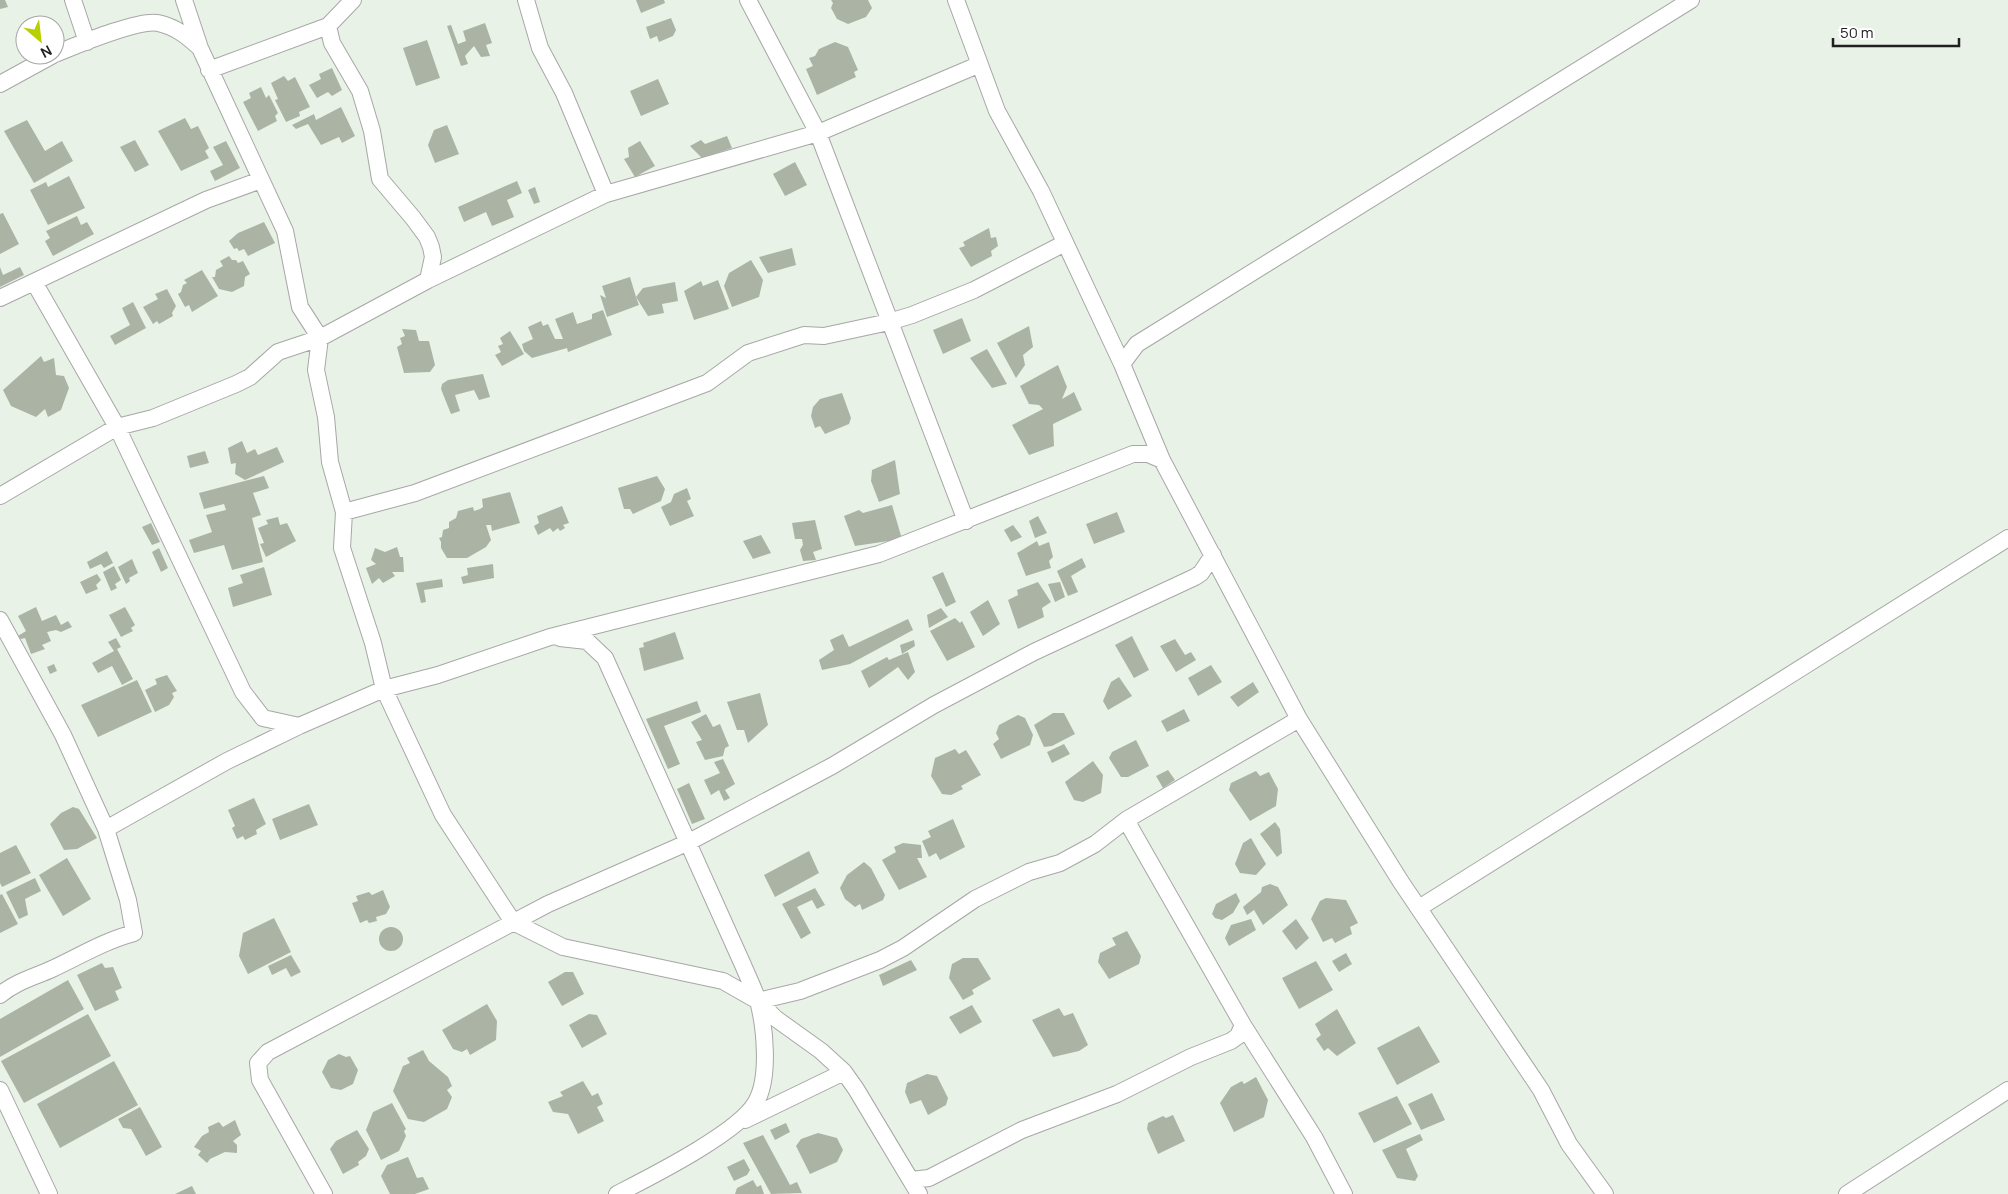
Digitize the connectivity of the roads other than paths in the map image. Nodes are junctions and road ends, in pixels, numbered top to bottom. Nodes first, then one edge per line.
1 (73, 0) edge
2 (184, 0) edge
3 (353, 0) edge
4 (526, 0) edge
5 (748, 0) edge
6 (956, 0) edge
7 (1691, 0) edge
8 (328, 26) junction
9 (87, 42) junction
10 (200, 48) junction
11 (65, 51) edge
12 (35, 65) edge
13 (978, 65) junction
14 (210, 70) junction
15 (0, 84) edge
16 (818, 133) junction
17 (261, 180) junction
18 (606, 194) junction
19 (1065, 243) junction
20 (428, 280) junction
21 (34, 282) junction
22 (0, 298) edge
23 (889, 322) junction
24 (320, 338) junction
25 (1122, 364) junction
26 (117, 426) junction
27 (1162, 460) junction
28 (0, 496) edge
29 (344, 512) junction
30 (966, 521) junction
31 (2008, 538) edge
32 (1213, 555) junction
33 (0, 620) edge
34 (550, 637) junction
35 (384, 689) junction
36 (1300, 719) junction
37 (299, 726) junction
38 (1126, 820) junction
39 (106, 829) junction
40 (689, 842) junction
41 (1419, 908) junction
42 (513, 922) junction
43 (0, 994) edge
44 (758, 1001) junction
45 (1243, 1025) junction
46 (844, 1072) junction
47 (0, 1090) edge
48 (2008, 1090) edge
49 (740, 1122) junction
50 (641, 1187) edge
51 (915, 1187) edge
52 (48, 1194) edge
53 (324, 1194) edge
54 (617, 1194) edge
55 (1344, 1194) edge
56 (1605, 1194) edge
57 (1847, 1194) edge

1 - 9 street
2 - 10 street
3 - 8 street
4 - 18 street
5 - 16 street
6 - 13 street
7 - 25 street
8 - 14 street
8 - 20 street
9 - 10 street
9 - 11 street
10 - 14 street
12 - 15 street
13 - 16 street
13 - 19 street
14 - 17 street
16 - 18 street
16 - 23 street
17 - 21 street
17 - 24 street
18 - 20 street
19 - 23 street
19 - 25 street
20 - 24 street
21 - 22 street
21 - 26 street
23 - 29 street
23 - 30 street
24 - 26 street
24 - 29 street
25 - 27 street
26 - 28 street
26 - 37 street
27 - 30 street
27 - 32 street
29 - 35 street
30 - 34 street
31 - 41 street
32 - 36 street
32 - 40 street
33 - 39 street
34 - 35 street
34 - 40 street
35 - 37 street
35 - 42 street
36 - 38 street
36 - 41 street
37 - 39 street
38 - 44 street
38 - 45 street
39 - 43 street
40 - 42 street
40 - 44 street
41 - 56 street
42 - 44 street
42 - 53 street
44 - 46 street
44 - 49 street
45 - 51 street
45 - 55 street
46 - 49 street
46 - 51 street
47 - 52 street
48 - 57 street
49 - 50 street
50 - 54 street

